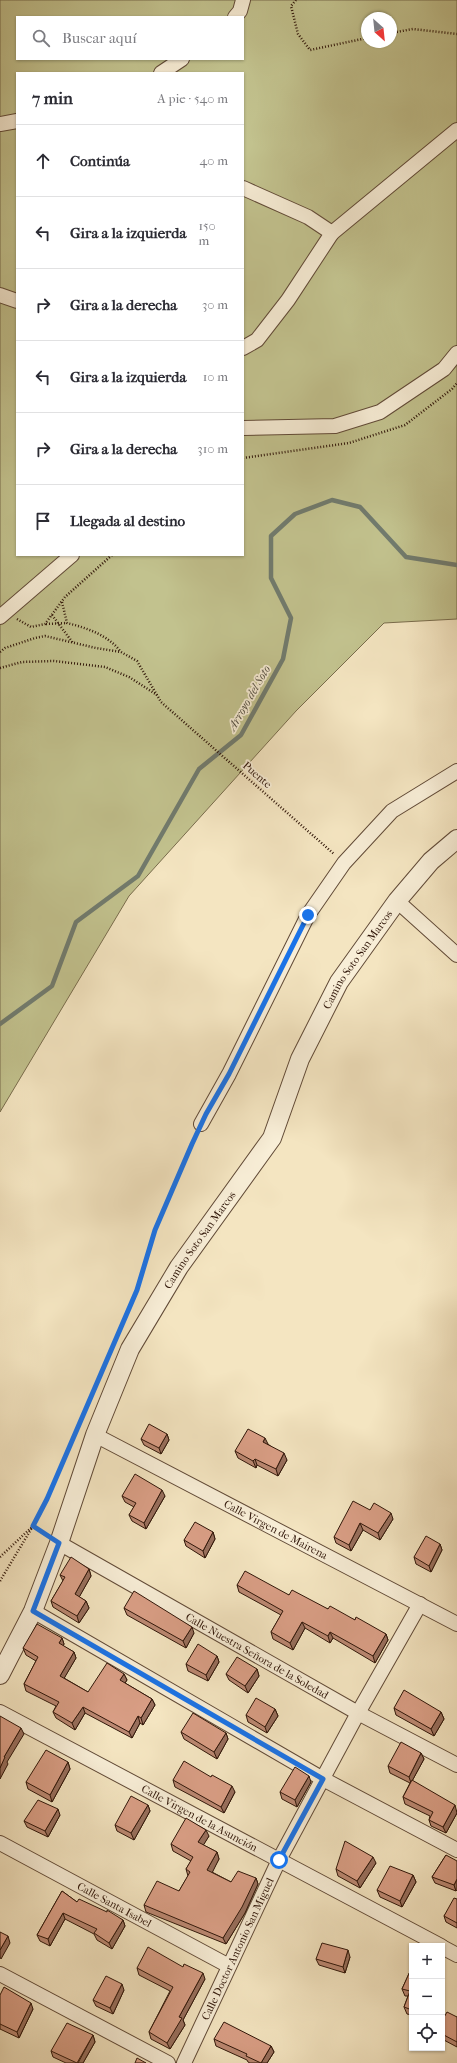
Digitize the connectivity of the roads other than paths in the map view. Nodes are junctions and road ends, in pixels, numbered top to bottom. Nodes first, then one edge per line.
1 (243, 0) edge
2 (236, 16) edge
3 (180, 60) edge
4 (162, 72) edge
5 (16, 121) edge
6 (0, 124) edge
7 (457, 130) edge
8 (244, 188) edge
9 (332, 233) junction
10 (0, 295) edge
11 (16, 302) edge
12 (244, 347) edge
13 (457, 353) edge
14 (244, 428) edge
15 (71, 556) edge
16 (4, 613) edge
17 (457, 771) edge
18 (457, 839) edge
19 (397, 901) junction
20 (457, 956) edge
21 (201, 1124) road end
22 (95, 1435) junction
23 (59, 1543) junction
24 (420, 1604) junction
25 (33, 1611) junction
26 (457, 1624) edge
27 (0, 1674) edge
28 (0, 1712) edge
29 (358, 1713) junction
30 (457, 1766) edge
31 (323, 1779) junction
32 (0, 1843) edge
33 (457, 1850) edge
34 (279, 1860) junction
35 (435, 1943) edge
36 (445, 1948) edge
37 (457, 1954) edge
38 (229, 1966) junction
39 (0, 1974) edge
40 (168, 2063) edge
41 (184, 2063) edge

1 - 2 street
3 - 4 street
5 - 6 street
7 - 9 street
8 - 9 street
9 - 12 street
10 - 11 street
13 - 14 street
15 - 16 street
17 - 21 street
18 - 19 street, Camino Soto San Marcos
19 - 20 street
19 - 22 street, Camino Soto San Marcos
22 - 23 street, Camino Soto San Marcos
22 - 24 street, Calle Virgen de Mairena
23 - 25 street, Camino Soto San Marcos
23 - 29 street, Calle Nuestra Señora de la Soledad
24 - 26 street, Calle Virgen de Mairena
24 - 29 street, Calle Doctor Antonio San Miguel
25 - 27 street, Camino Soto San Marcos
25 - 31 street
28 - 34 street, Calle Virgen de la Asunción
29 - 30 street, Calle Nuestra Señora de la Soledad
29 - 31 street, Calle Doctor Antonio San Miguel
31 - 33 street
31 - 34 street, Calle Doctor Antonio San Miguel
32 - 38 street, Calle Santa Isabel
34 - 35 street, Calle Virgen de la Asunción
34 - 38 street, Calle Doctor Antonio San Miguel
36 - 37 street, Calle Virgen de la Asunción
38 - 41 street, Calle Doctor Antonio San Miguel
39 - 40 street

